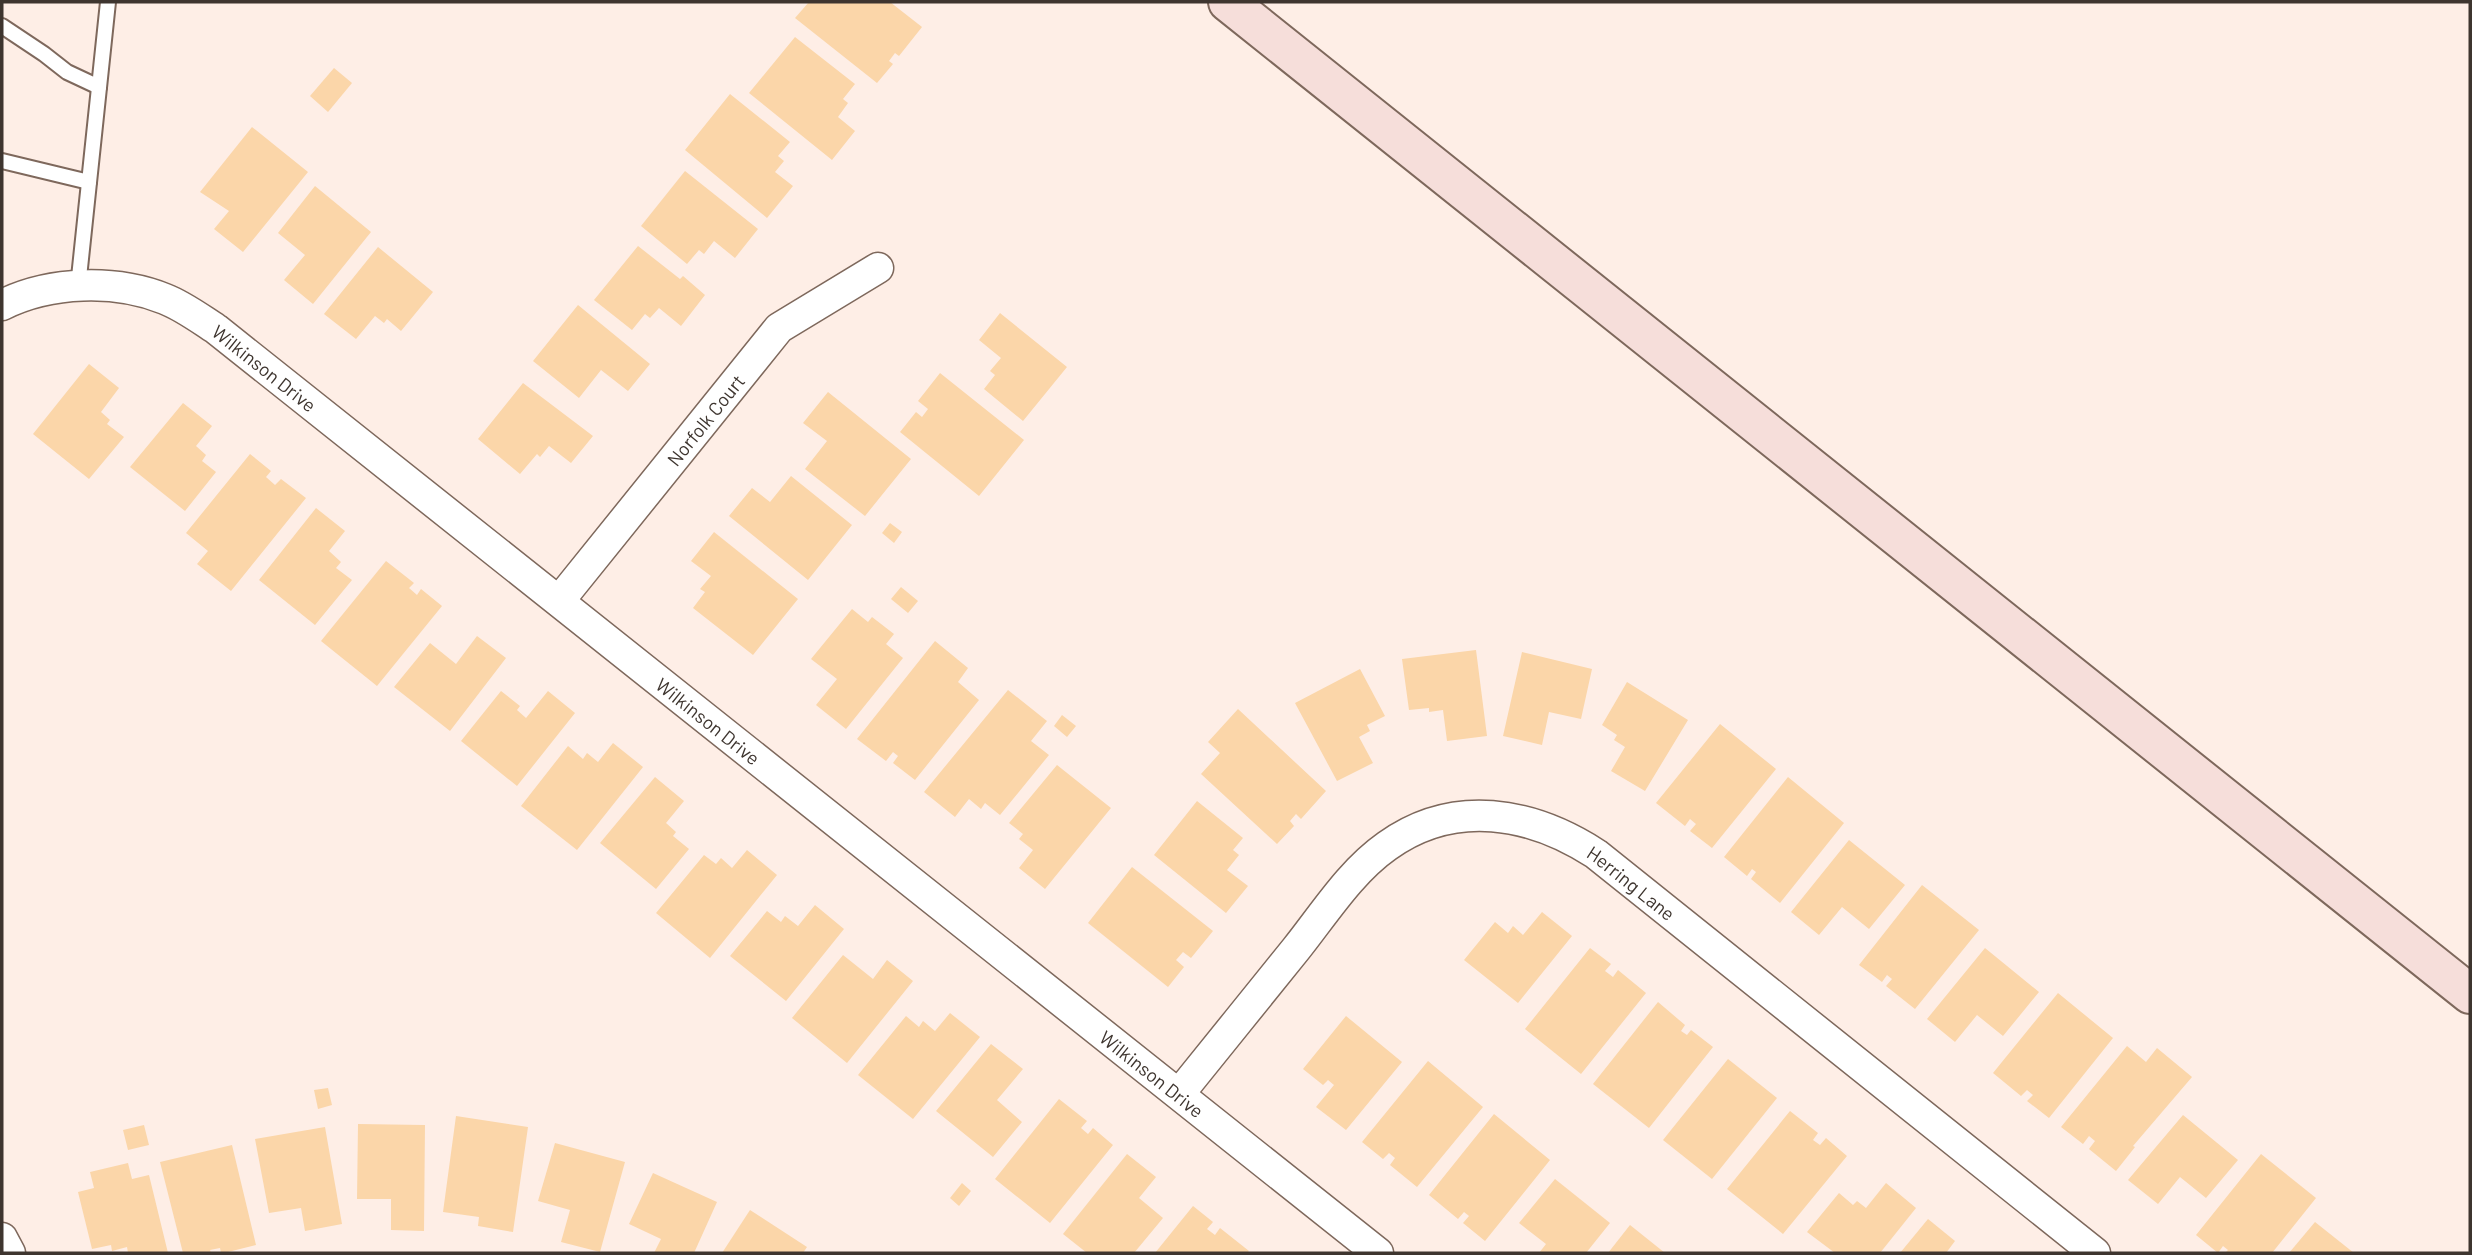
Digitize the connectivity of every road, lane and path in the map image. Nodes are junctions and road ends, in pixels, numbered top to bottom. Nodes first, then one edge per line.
1 (108, 2) edge
2 (1228, 2) edge
3 (2, 26) edge
4 (99, 87) junction
5 (2, 161) edge
6 (89, 183) junction
7 (878, 268) dead end
8 (78, 287) junction
9 (2, 305) edge
10 (559, 601) junction
11 (2470, 994) edge
12 (1179, 1094) junction
13 (2, 1238) edge
14 (10, 1253) edge
15 (1378, 1253) edge
16 (2095, 1253) edge

1 - 4 lane
2 - 11 main road
3 - 4 lane
4 - 6 lane
5 - 6 lane
6 - 8 lane
7 - 10 street, Norfolk Court
8 - 9 street, Wilkinson Drive
8 - 10 street, Wilkinson Drive
10 - 12 street, Wilkinson Drive
12 - 15 street, Wilkinson Drive
12 - 16 street, Herring Lane
13 - 14 street

